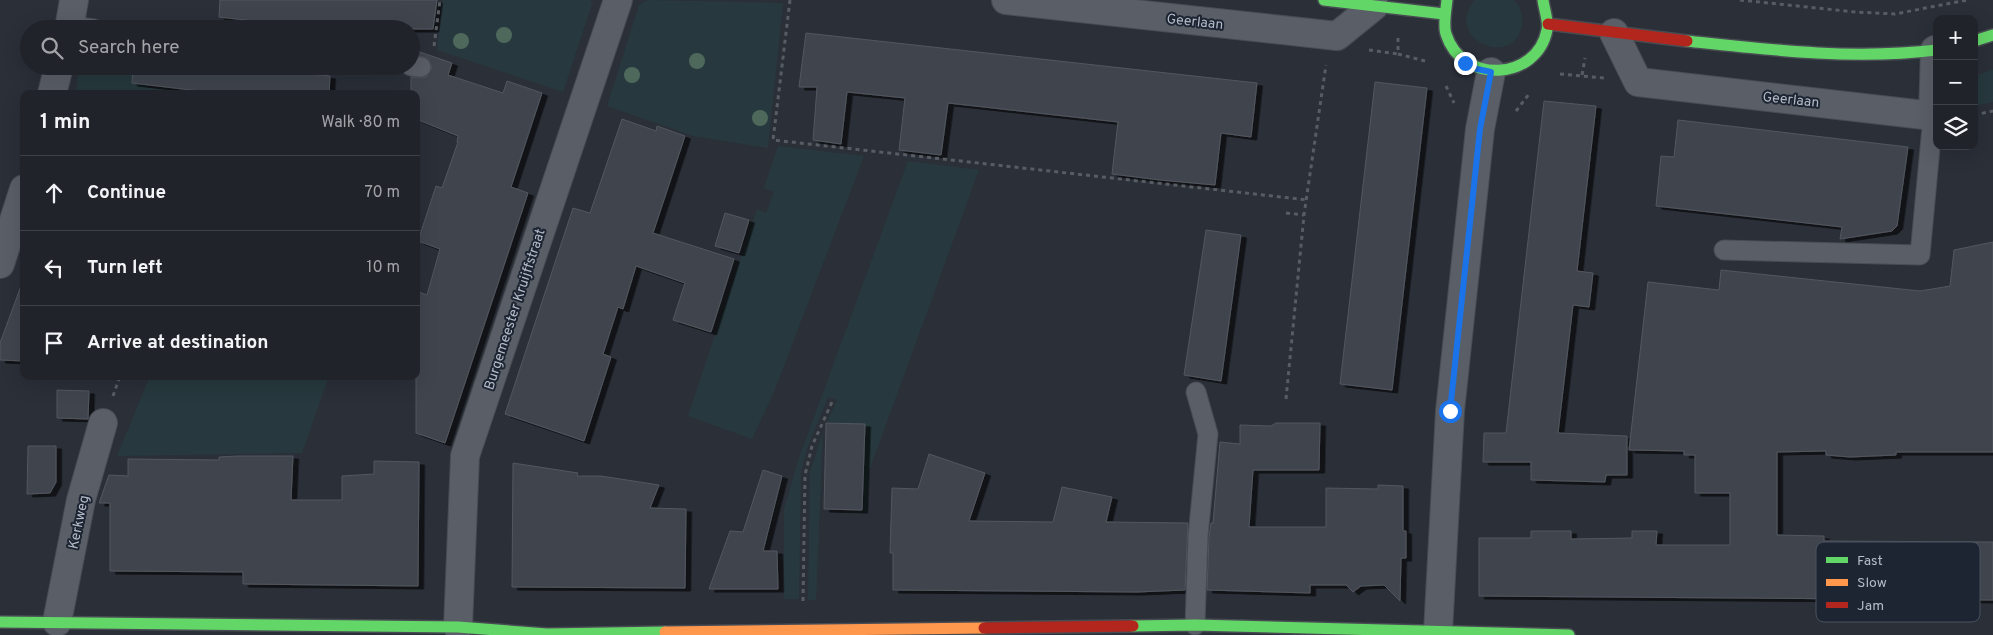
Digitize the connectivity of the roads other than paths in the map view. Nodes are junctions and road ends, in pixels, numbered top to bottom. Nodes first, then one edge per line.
1 (618, 0) edge
2 (1006, 0) edge
3 (1324, 0) edge
4 (1447, 0) edge
5 (1543, 0) edge
6 (1372, 3) edge
7 (1444, 14) junction
8 (1548, 24) junction
9 (1614, 33) junction
10 (1993, 35) edge
11 (1978, 40) edge
12 (1933, 50) edge
13 (1936, 60) edge
14 (1491, 72) junction
15 (57, 75) edge
16 (53, 90) edge
17 (1934, 105) edge
18 (1933, 116) joint
19 (20, 202) edge
20 (1724, 250) dead end
21 (0, 264) edge
22 (1196, 392) dead end
23 (103, 423) dead end
24 (0, 622) edge
25 (57, 622) junction
26 (1194, 625) junction
27 (458, 627) junction
28 (547, 634) edge
29 (1438, 634) edge
30 (1570, 635) edge

1 - 27 street, Burgemeester Kruijffstraat
2 - 6 street, Geerlaan
3 - 6 street
4 - 7 street
5 - 8 street
6 - 7 street
7 - 14 street
8 - 9 street
8 - 14 street
9 - 12 street
9 - 18 street, Geerlaan
10 - 11 street
13 - 17 street
14 - 29 street
15 - 16 street
18 - 20 lane
19 - 21 street
22 - 26 lane
23 - 25 street, Kerkweg
24 - 25 street
25 - 27 street
26 - 28 street
26 - 29 street
27 - 28 street
29 - 30 street

